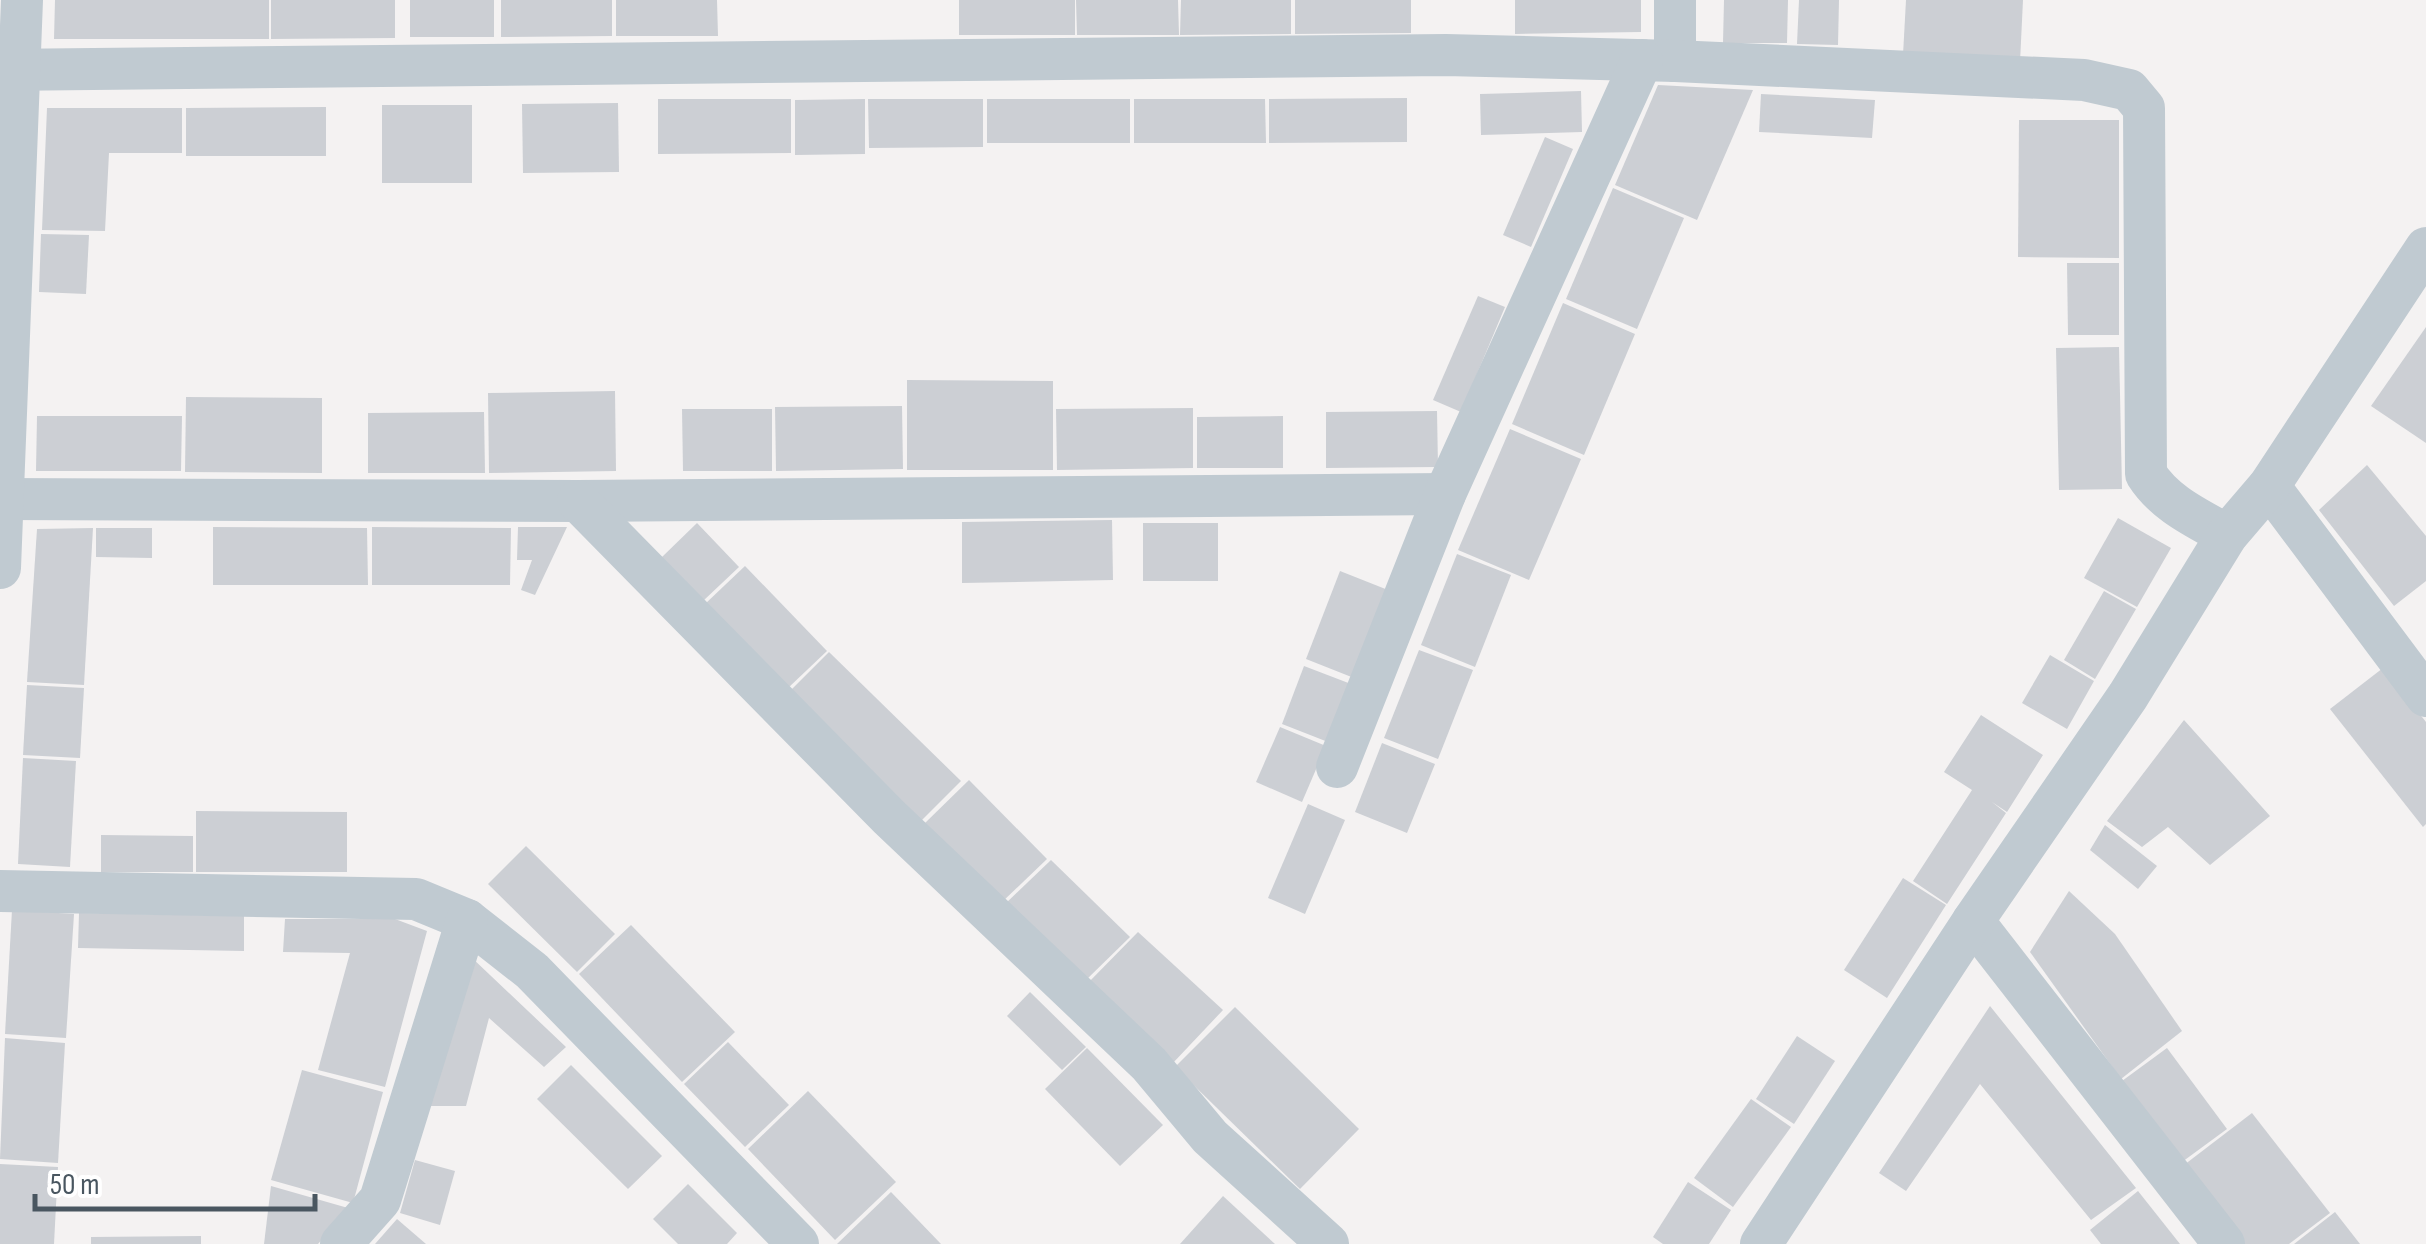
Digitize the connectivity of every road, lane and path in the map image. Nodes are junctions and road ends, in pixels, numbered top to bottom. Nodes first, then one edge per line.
1 (22, 0) edge
2 (1675, 0) edge
3 (1658, 61) junction
4 (10, 70) edge
5 (2426, 248) edge
6 (2269, 486) junction
7 (1444, 494) junction
8 (2, 499) edge
9 (578, 501) junction
10 (2226, 535) junction
11 (0, 568) edge
12 (2426, 696) edge
13 (1337, 767) dead end
14 (0, 891) edge
15 (466, 920) junction
16 (1973, 921) junction
17 (340, 1244) edge
18 (798, 1244) edge
19 (1328, 1244) edge
20 (1761, 1244) edge
21 (2224, 1244) edge

1 - 4 street
2 - 3 street
3 - 4 street
3 - 7 street
3 - 10 street
4 - 8 street
5 - 6 street
6 - 10 street
6 - 12 street
7 - 9 street
7 - 13 street
8 - 9 street
8 - 11 street
9 - 19 street
10 - 16 street
14 - 15 street
15 - 17 street
15 - 18 street
16 - 20 street
16 - 21 street

